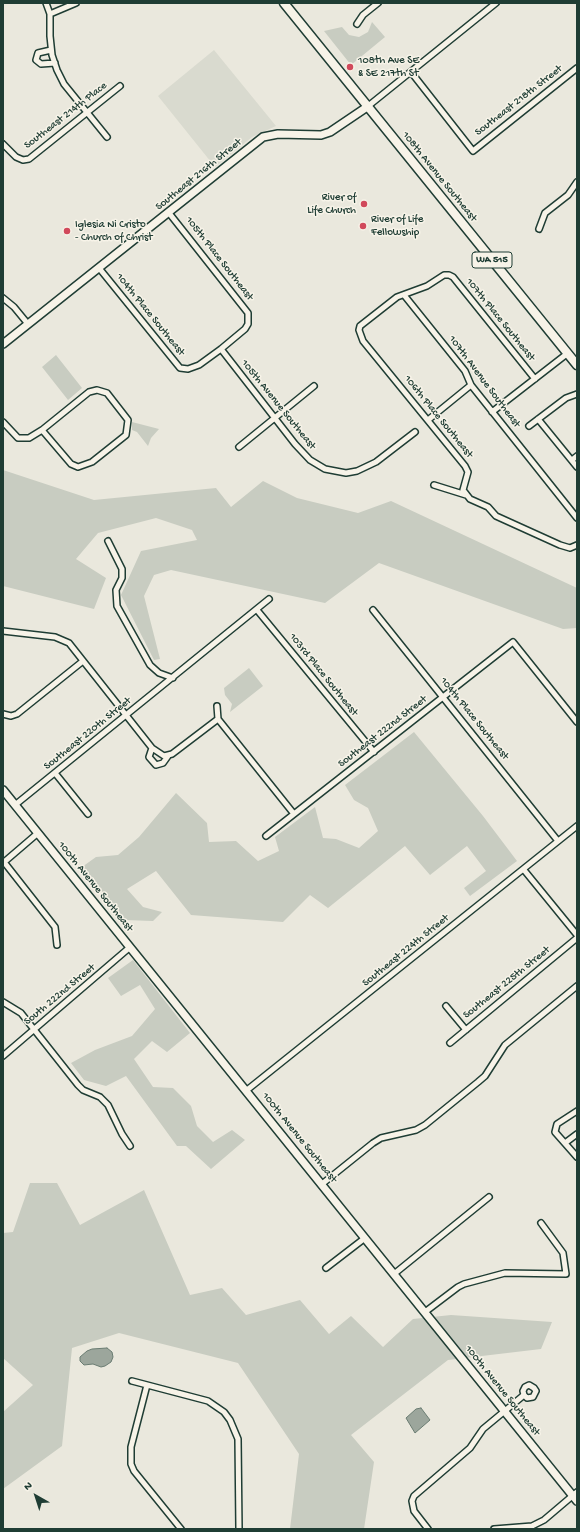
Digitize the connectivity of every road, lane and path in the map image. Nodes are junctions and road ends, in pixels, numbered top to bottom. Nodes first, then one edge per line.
1 (46, 3) edge
2 (76, 3) edge
3 (284, 3) edge
4 (378, 3) edge
5 (496, 3) edge
6 (50, 14) junction
7 (357, 24) dead end
8 (51, 50) junction
9 (55, 63) junction
10 (577, 68) edge
11 (411, 72) junction
12 (120, 86) dead end
13 (367, 107) junction
14 (87, 113) junction
15 (107, 137) dead end
16 (3, 144) edge
17 (577, 182) edge
18 (169, 213) junction
19 (539, 229) dead end
20 (99, 268) junction
21 (404, 296) junction
22 (3, 298) edge
23 (28, 324) junction
24 (3, 344) edge
25 (221, 349) junction
26 (568, 353) junction
27 (577, 364) edge
28 (535, 379) junction
29 (471, 385) junction
30 (314, 386) dead end
31 (577, 394) edge
32 (492, 412) junction
33 (274, 418) junction
34 (538, 419) junction
35 (428, 420) junction
36 (3, 422) edge
37 (529, 426) dead end
38 (42, 430) junction
39 (415, 432) dead end
40 (238, 447) dead end
41 (577, 456) edge
42 (572, 460) junction
43 (577, 467) edge
44 (434, 485) dead end
45 (466, 495) junction
46 (577, 518) edge
47 (108, 540) dead end
48 (577, 546) edge
49 (269, 599) dead end
50 (257, 610) junction
51 (373, 610) dead end
52 (3, 630) edge
53 (83, 661) junction
54 (173, 678) junction
55 (443, 697) junction
56 (217, 706) dead end
57 (3, 714) edge
58 (127, 715) junction
59 (218, 719) junction
60 (577, 722) edge
61 (152, 748) junction
62 (374, 752) junction
63 (168, 756) junction
64 (55, 773) junction
65 (3, 790) edge
66 (15, 805) junction
67 (88, 814) dead end
68 (294, 814) junction
69 (577, 826) edge
70 (38, 833) junction
71 (266, 836) dead end
72 (558, 841) junction
73 (4, 862) edge
74 (524, 870) junction
75 (577, 937) edge
76 (57, 945) dead end
77 (129, 948) junction
78 (577, 986) edge
79 (3, 1002) edge
80 (446, 1006) dead end
81 (35, 1029) junction
82 (466, 1030) junction
83 (450, 1043) dead end
84 (3, 1056) edge
85 (247, 1090) junction
86 (577, 1111) edge
87 (577, 1134) edge
88 (565, 1143) junction
89 (130, 1146) dead end
90 (577, 1157) edge
91 (322, 1184) junction
92 (489, 1197) dead end
93 (541, 1223) dead end
94 (365, 1238) junction
95 (326, 1268) dead end
96 (394, 1274) junction
97 (425, 1312) junction
98 (132, 1381) dead end
99 (147, 1385) junction
100 (524, 1395) dead end
101 (504, 1411) junction
102 (575, 1496) edge
103 (181, 1529) edge
104 (238, 1529) edge
105 (428, 1529) edge
106 (494, 1529) edge

1 - 6 street
2 - 6 street
3 - 13 main road, 108th Avenue Southeast / WA 515
4 - 7 street
5 - 11 street
6 - 8 street
8 - 9 street
8 - 9 street
9 - 14 street
10 - 11 street, Southeast 218th Street
11 - 13 street
12 - 14 street, Southeast 214th Place
13 - 18 street, Southeast 216th Street
13 - 26 main road, 108th Avenue Southeast / WA 515
14 - 15 street
14 - 16 street, Southeast 214th Place
17 - 19 street
18 - 20 street, Southeast 216th Street
18 - 25 street, 105th Place Southeast
20 - 23 street, Southeast 216th Street
20 - 25 street, 104th Place Southeast
21 - 28 street, 107th Place Southeast
21 - 29 street, 107th Avenue Southeast
21 - 35 street, 106th Place Southeast
22 - 23 street
23 - 24 street, Southeast 216th Street
25 - 33 street, 105th Avenue Southeast
26 - 27 main road, 108th Avenue Southeast / WA 515
26 - 28 street
28 - 32 street
29 - 32 street, 107th Avenue Southeast
29 - 35 street
30 - 33 street
31 - 34 street
32 - 46 street, 107th Avenue Southeast
33 - 39 street, 105th Avenue Southeast
33 - 40 street
34 - 37 street
34 - 42 street
35 - 45 street, 106th Place Southeast
36 - 38 street
38 - 38 street
41 - 42 street
42 - 43 street
44 - 45 street
45 - 48 street
47 - 54 street
49 - 50 street, Southeast 220th Street
50 - 54 street, Southeast 220th Street
50 - 62 street, 103rd Place Southeast
51 - 55 street, 104th Place Southeast
52 - 53 street
53 - 57 street
53 - 58 street
54 - 58 street, Southeast 220th Street
55 - 60 street, Southeast 222nd Street
55 - 62 street, Southeast 222nd Street
55 - 72 street, 104th Place Southeast
56 - 59 street
58 - 61 street
58 - 64 street, Southeast 220th Street
59 - 63 street
59 - 68 street
61 - 63 street
61 - 63 street
62 - 68 street, Southeast 222nd Street
64 - 66 street, Southeast 220th Street
64 - 67 street
65 - 66 street, 100th Avenue Southeast
66 - 70 street, 100th Avenue Southeast
68 - 71 street, Southeast 222nd Street
69 - 72 street, Southeast 224th Street
70 - 73 street
70 - 77 street, 100th Avenue Southeast
72 - 74 street, Southeast 224th Street
73 - 76 street
74 - 75 street
74 - 85 street, Southeast 224th Street
75 - 82 street, Southeast 225th Street
77 - 81 street, South 222nd Street
77 - 85 street, 100th Avenue Southeast
78 - 91 street
79 - 81 street
80 - 82 street
81 - 84 street, South 222nd Street
81 - 89 street
82 - 83 street, Southeast 225th Street
85 - 91 street, 100th Avenue Southeast
86 - 88 street
87 - 88 street
88 - 90 street
91 - 94 street, 100th Avenue Southeast
92 - 96 street
93 - 97 street
94 - 95 street
94 - 96 street, 100th Avenue Southeast
96 - 97 street, 100th Avenue Southeast
97 - 101 street, 100th Avenue Southeast
98 - 99 street
99 - 103 street
99 - 104 street
100 - 101 street
101 - 102 street, 100th Avenue Southeast
101 - 105 street
102 - 106 street

